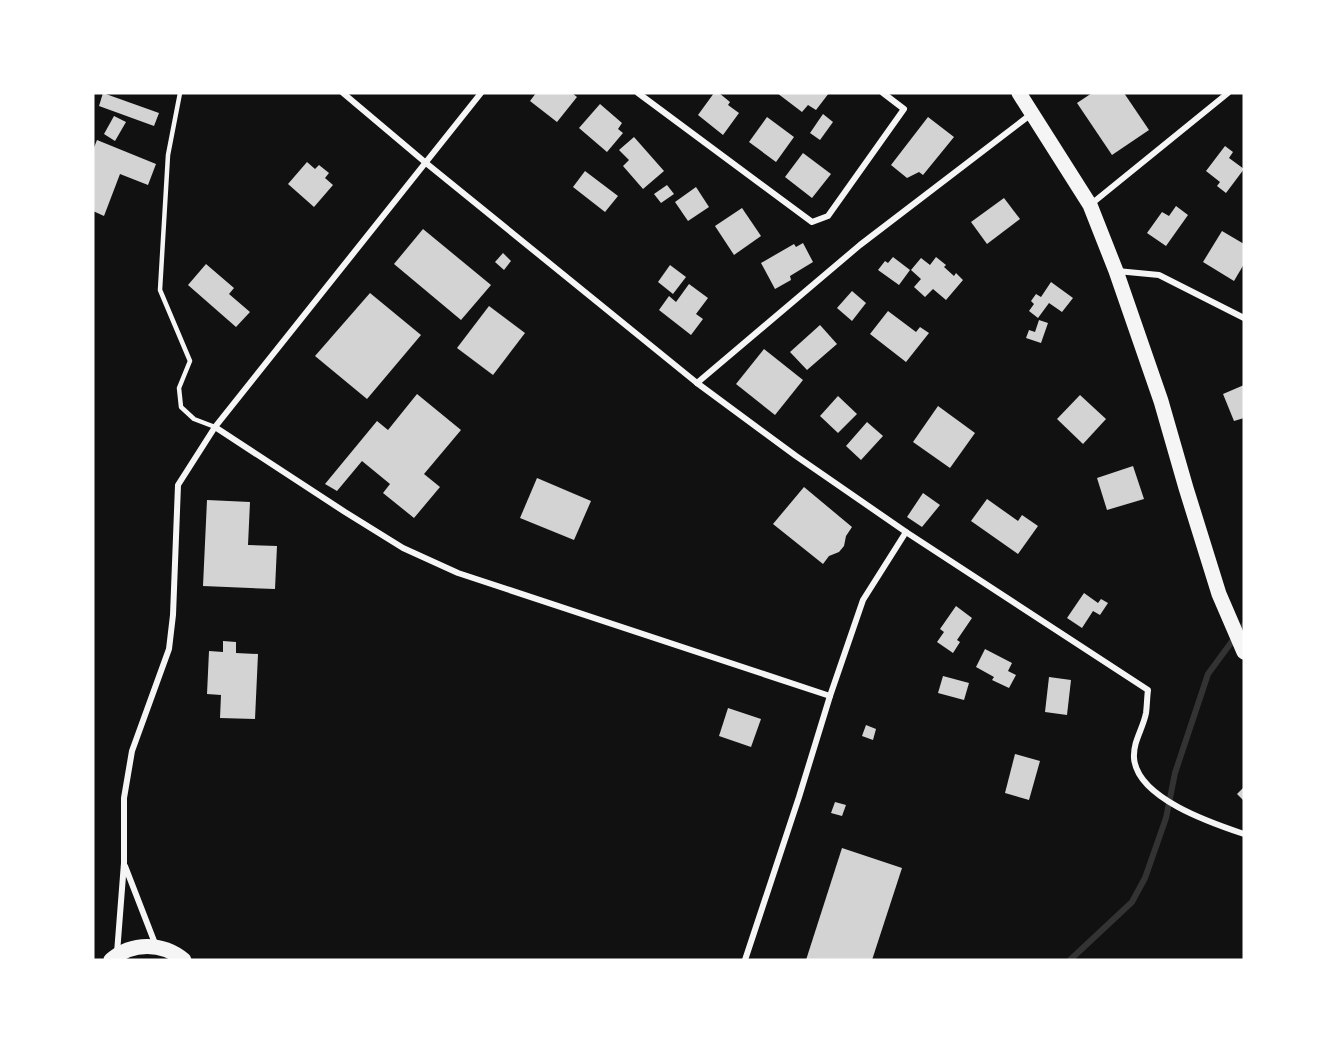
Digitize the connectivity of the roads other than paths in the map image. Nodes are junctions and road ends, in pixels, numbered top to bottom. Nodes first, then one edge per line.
1 (180, 93) edge
2 (343, 93) edge
3 (481, 93) edge
4 (639, 93) edge
5 (883, 93) edge
6 (1019, 93) edge
7 (1228, 93) edge
8 (1033, 112) junction
9 (426, 163) junction
10 (1090, 205) junction
11 (1116, 271) junction
12 (1244, 318) edge
13 (697, 383) junction
14 (215, 428) junction
15 (906, 532) junction
16 (1244, 652) edge
17 (830, 696) junction
18 (1244, 834) edge
19 (124, 863) junction
20 (156, 947) junction
21 (114, 957) edge
22 (184, 960) edge
23 (745, 960) edge

1 - 14 lane
2 - 9 street
3 - 9 street
4 - 5 street
6 - 8 main road
7 - 10 street
8 - 10 main road
8 - 13 street
9 - 13 street
9 - 14 street
10 - 11 main road
11 - 12 street
11 - 16 main road
13 - 15 street
14 - 17 street
14 - 19 street
15 - 17 street
15 - 18 street
17 - 23 street
19 - 20 street
19 - 21 street
20 - 21 main road
20 - 22 main road

